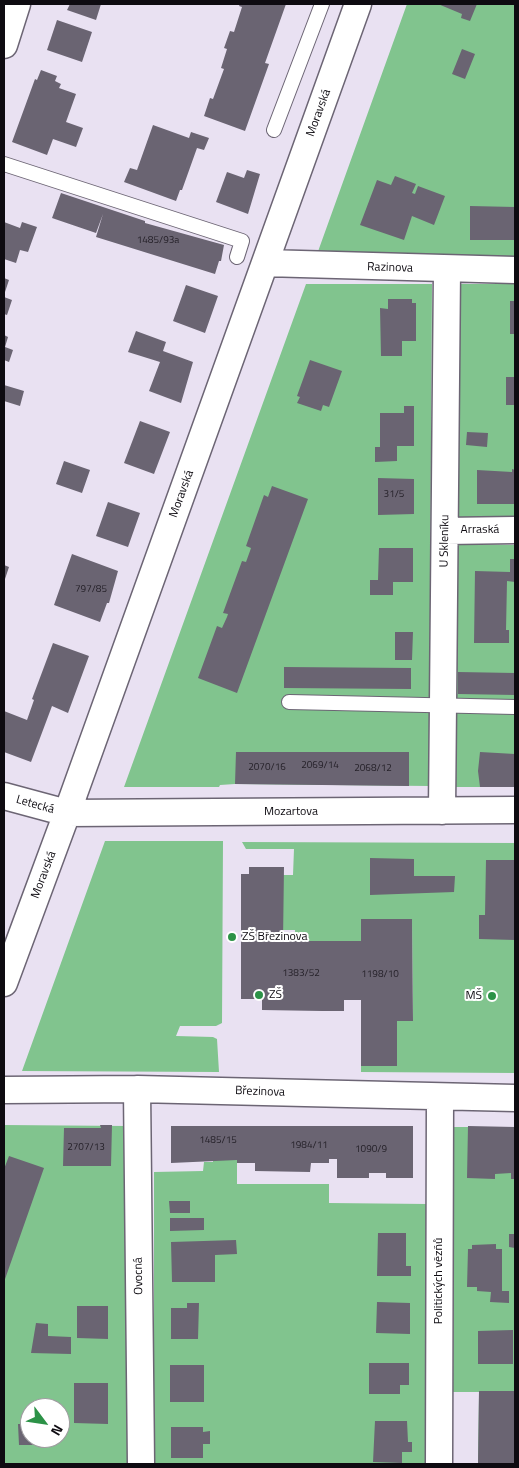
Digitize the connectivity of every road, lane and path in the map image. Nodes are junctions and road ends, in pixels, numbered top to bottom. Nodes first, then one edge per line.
1 (18, 4) edge
2 (322, 4) edge
3 (358, 4) edge
4 (4, 46) edge
5 (274, 130) dead end
6 (4, 164) edge
7 (237, 257) dead end
8 (265, 263) junction
9 (447, 270) junction
10 (515, 270) edge
11 (515, 530) edge
12 (445, 531) junction
13 (289, 702) dead end
14 (443, 706) junction
15 (515, 707) edge
16 (4, 796) edge
17 (515, 810) edge
18 (442, 811) junction
19 (67, 814) junction
20 (4, 983) edge
21 (137, 1089) junction
22 (4, 1090) edge
23 (440, 1097) junction
24 (515, 1098) edge
25 (141, 1464) edge
26 (439, 1464) edge

1 - 4 street
2 - 5 lane
3 - 8 street, Moravská
6 - 7 lane
8 - 9 street, Razinova
8 - 19 street, Moravská
9 - 10 street, Razinova
9 - 12 street, U Skleníku
11 - 12 street, Arraská
12 - 14 street, U Skleníku
13 - 14 lane
14 - 15 lane
14 - 18 street, U Skleníku
16 - 19 street, Letecká
17 - 18 street, Mozartova
18 - 19 street, Mozartova
19 - 20 street, Moravská
21 - 22 street, Březinova
21 - 23 street, Březinova
21 - 25 street, Ovocná
23 - 24 street, Březinova
23 - 26 street, Politických vězňů

